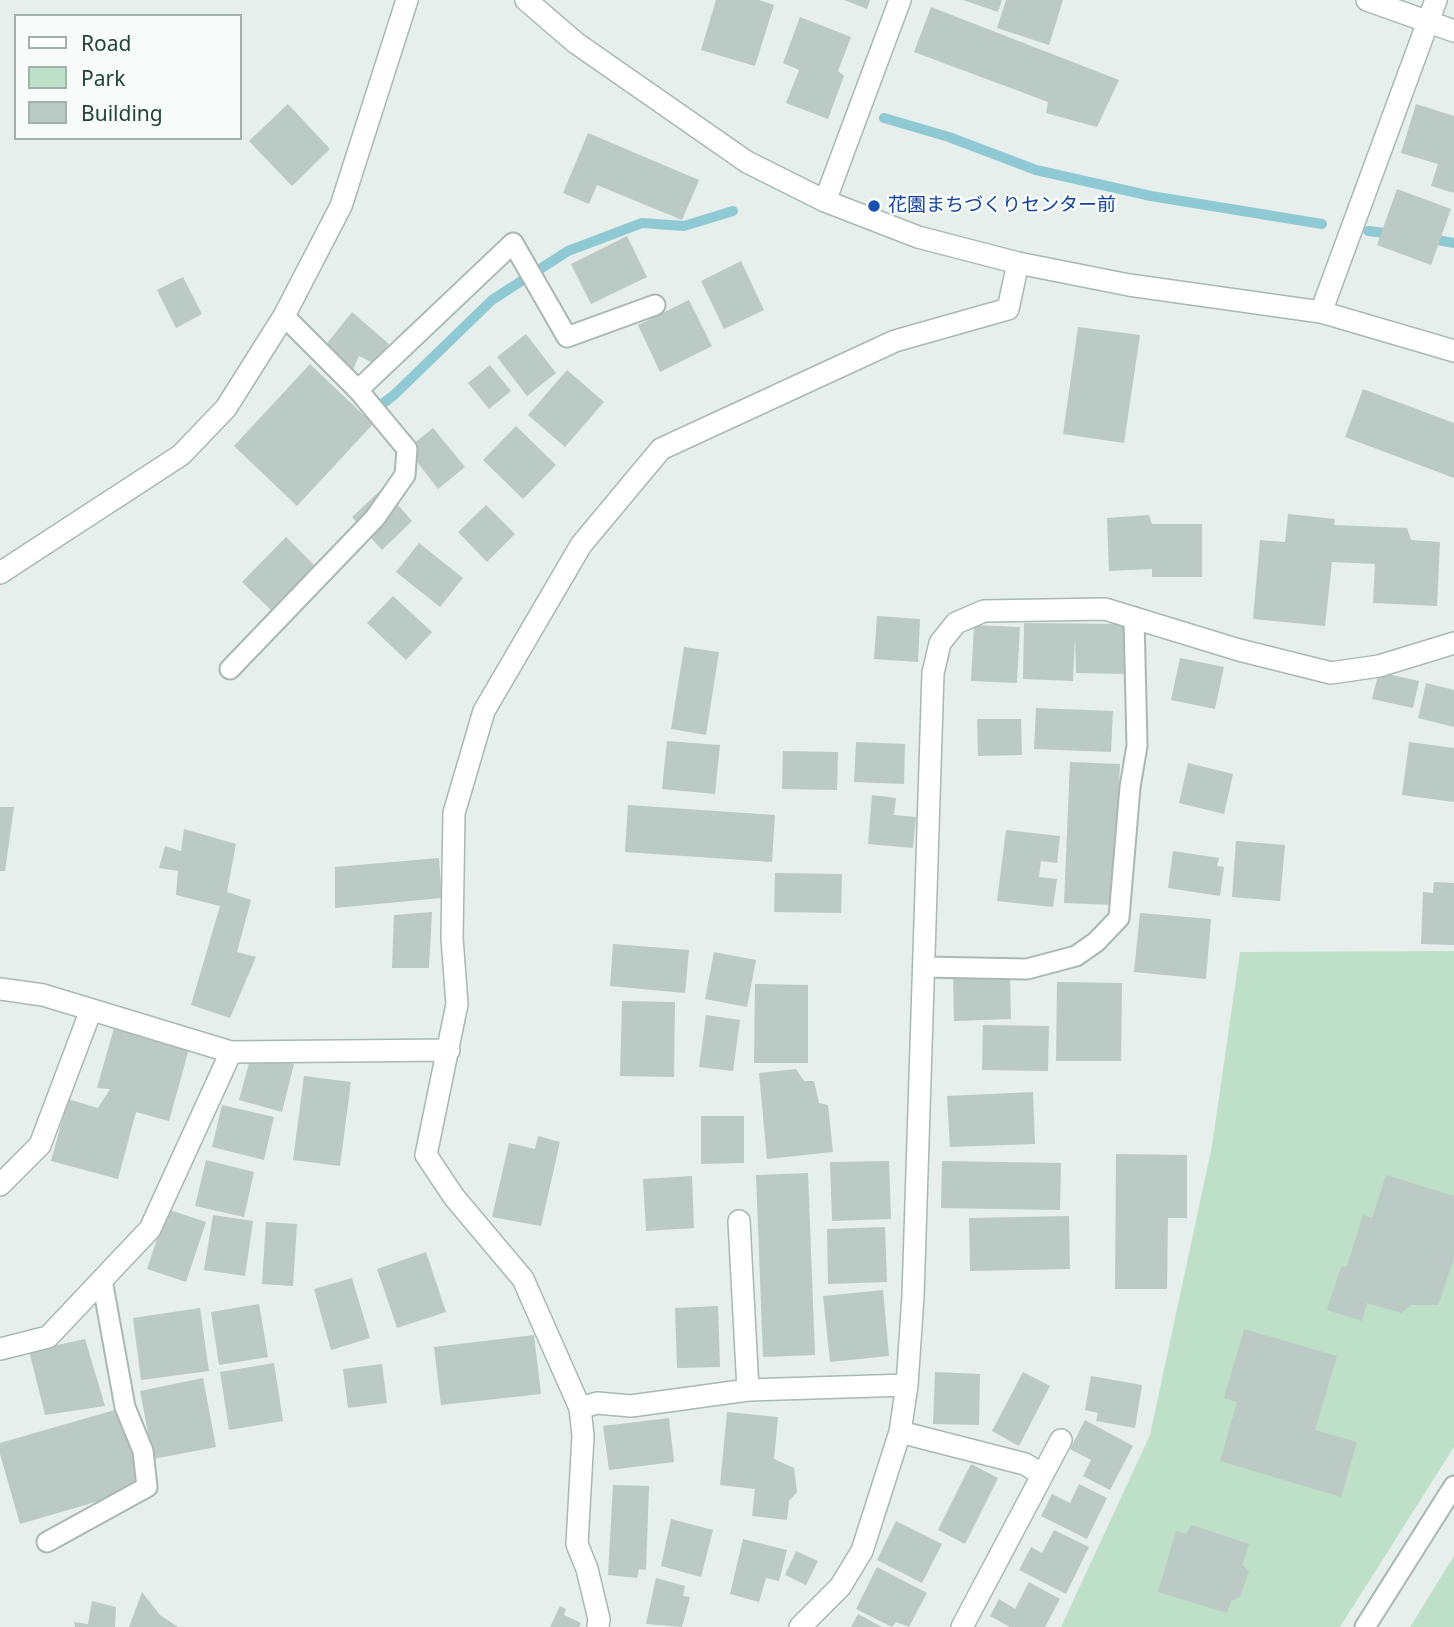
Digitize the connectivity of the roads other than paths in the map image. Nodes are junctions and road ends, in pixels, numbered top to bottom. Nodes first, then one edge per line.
1 (407, 0) edge
2 (526, 0) edge
3 (900, 0) edge
4 (1367, 0) edge
5 (1436, 0) edge
6 (1428, 22) junction
7 (1454, 31) edge
8 (825, 201) junction
9 (1018, 263) junction
10 (655, 305) dead end
11 (1321, 312) junction
12 (284, 316) junction
13 (1454, 351) edge
14 (359, 391) junction
15 (0, 573) edge
16 (1134, 617) junction
17 (1454, 643) edge
18 (230, 669) dead end
19 (924, 967) junction
20 (0, 989) edge
21 (91, 1010) junction
22 (449, 1050) junction
23 (231, 1052) junction
24 (0, 1185) edge
25 (739, 1222) dead end
26 (102, 1280) junction
27 (0, 1349) edge
28 (907, 1385) junction
29 (748, 1390) junction
30 (580, 1408) junction
31 (900, 1432) junction
32 (1060, 1440) dead end
33 (1041, 1474) junction
34 (1454, 1486) edge
35 (47, 1542) dead end
36 (598, 1627) edge
37 (800, 1627) edge
38 (962, 1627) edge
39 (1365, 1627) edge

1 - 12 street
2 - 8 street
3 - 8 street
4 - 6 street
5 - 6 street
6 - 7 street
6 - 11 street
8 - 9 street
9 - 11 street
9 - 22 street
10 - 14 lane
11 - 13 street
12 - 14 lane
12 - 15 street
14 - 18 lane
16 - 17 street
16 - 19 lane
16 - 19 street
19 - 28 street
20 - 21 street
21 - 23 street
21 - 24 street
22 - 23 street
22 - 30 street
23 - 26 street
25 - 29 street
26 - 27 street
26 - 35 lane
28 - 29 street
28 - 31 street
29 - 30 street
30 - 36 street
31 - 33 street
31 - 37 street
32 - 33 street
33 - 38 street
34 - 39 lane

